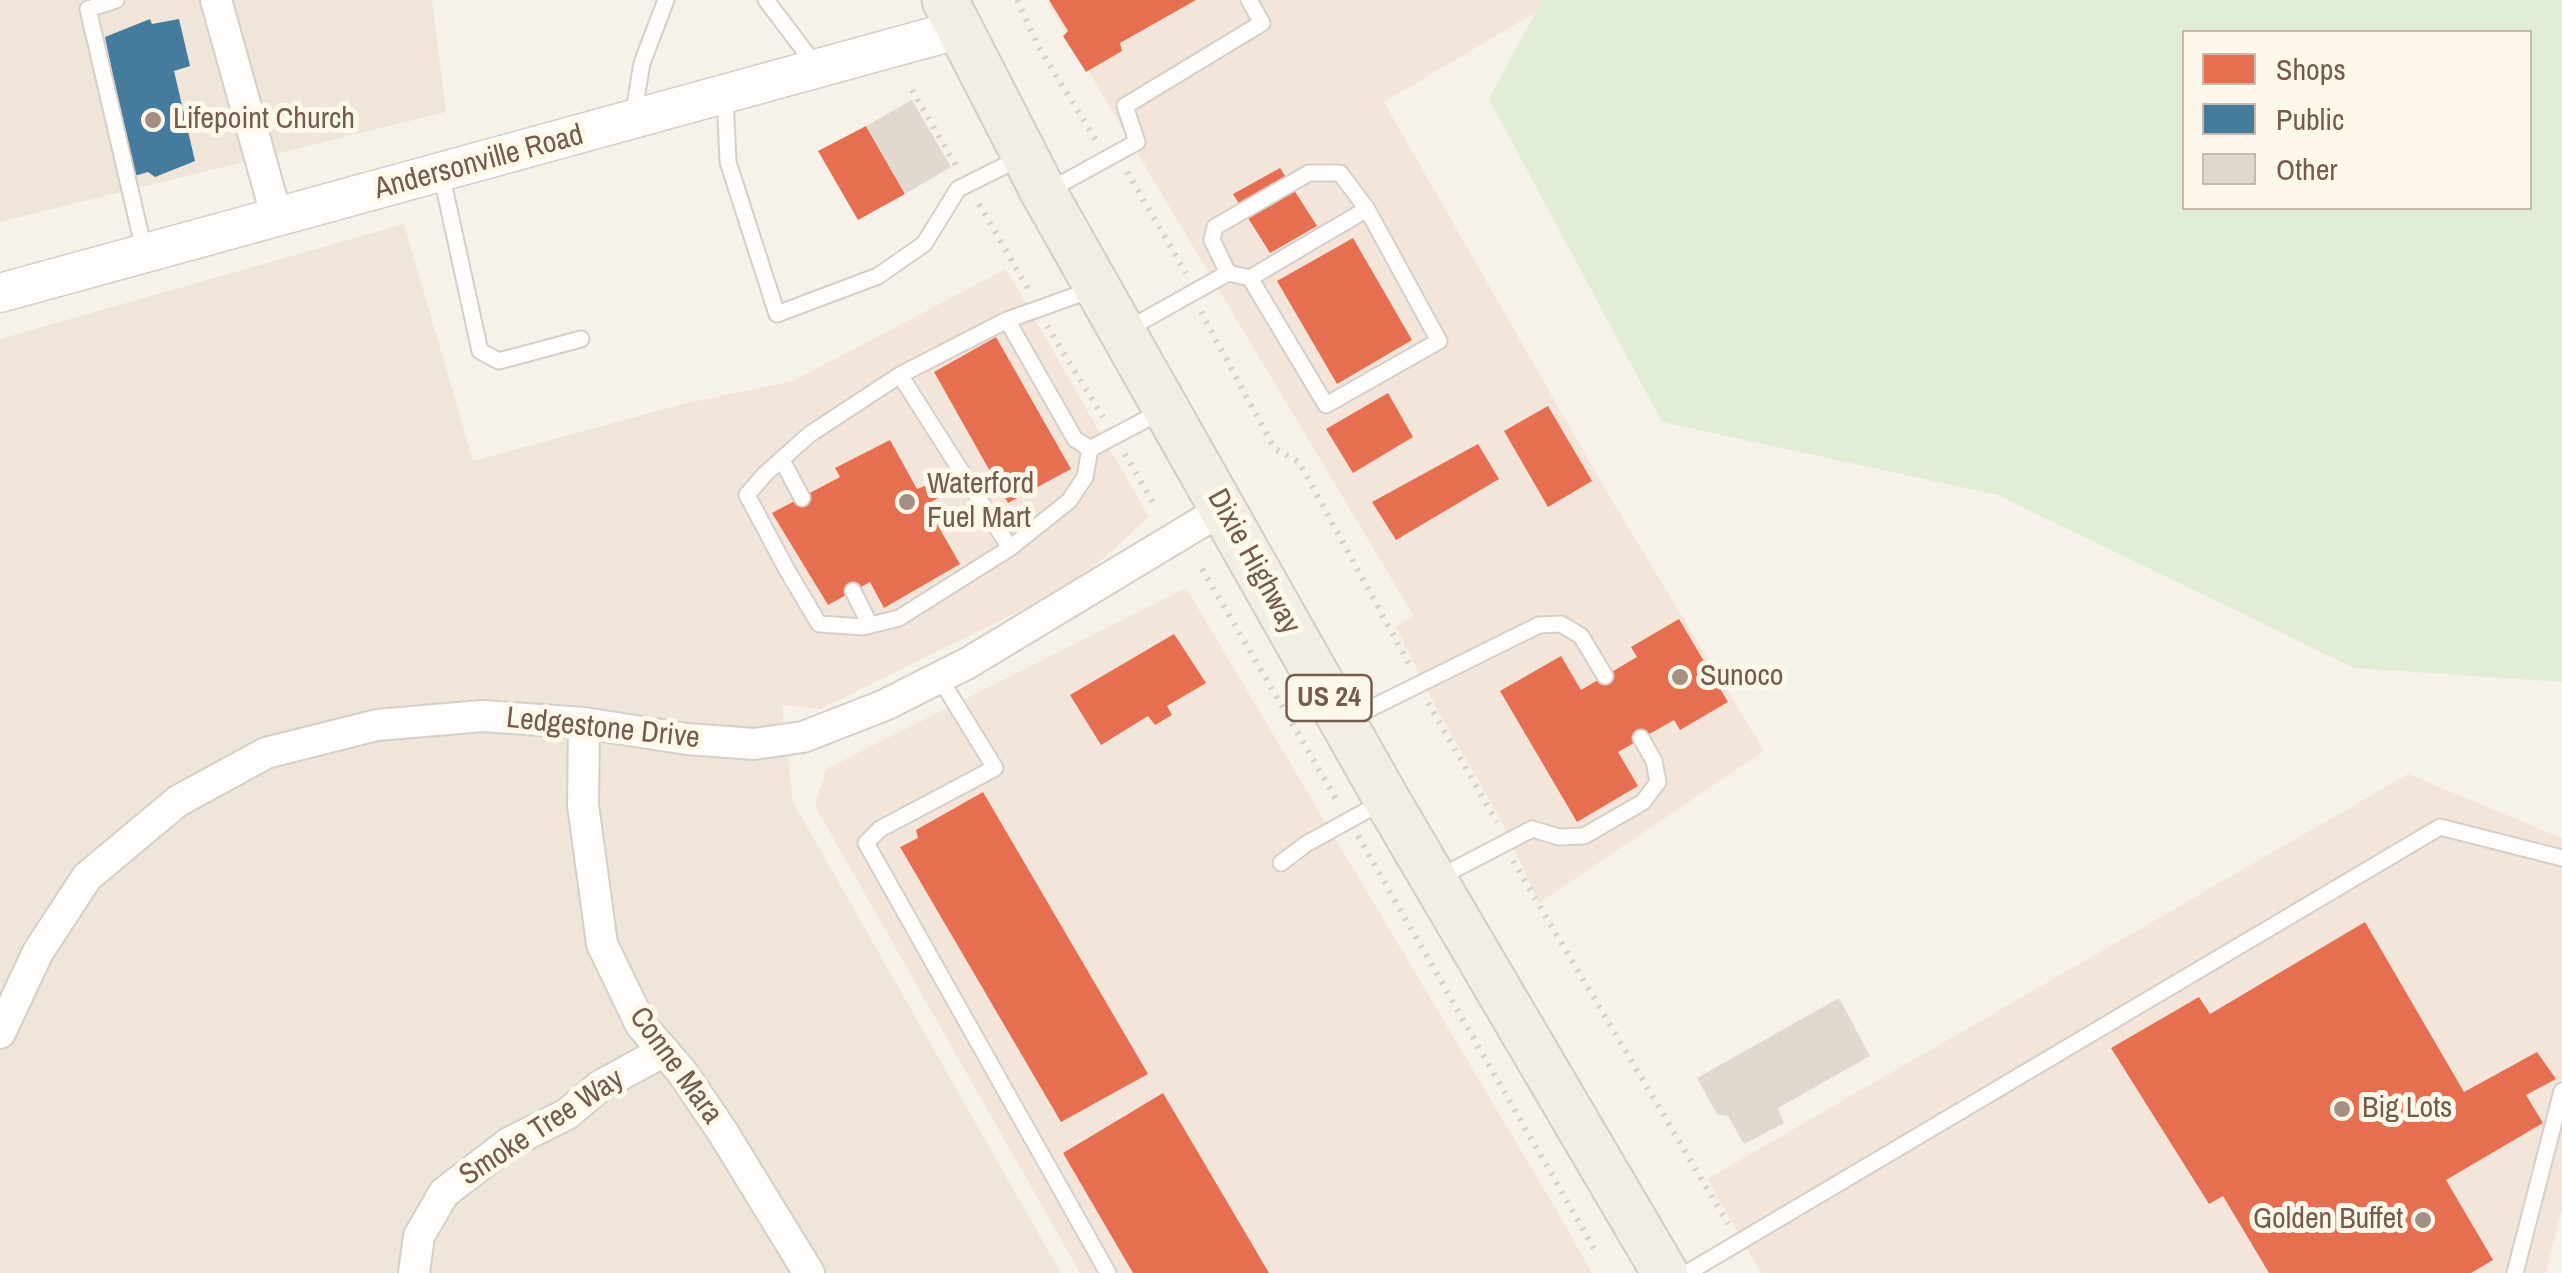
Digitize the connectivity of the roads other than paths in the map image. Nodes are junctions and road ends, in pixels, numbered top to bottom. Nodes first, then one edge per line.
1 (116, 0) edge
2 (216, 0) edge
3 (666, 0) edge
4 (766, 0) edge
5 (1249, 0) edge
6 (951, 15) edge
7 (818, 69) junction
8 (726, 94) junction
9 (632, 121) junction
10 (441, 173) junction
11 (1034, 174) junction
12 (1367, 209) junction
13 (277, 218) junction
14 (145, 254) junction
15 (1228, 273) junction
16 (1250, 278) junction
17 (1098, 288) junction
18 (0, 293) edge
19 (1007, 320) junction
20 (1123, 332) junction
21 (581, 339) dead end
22 (900, 374) junction
23 (1166, 409) junction
24 (1090, 449) junction
25 (782, 462) junction
26 (802, 498) dead end
27 (1223, 509) junction
28 (1010, 548) junction
29 (852, 592) dead end
30 (870, 625) junction
31 (1605, 676) dead end
32 (938, 678) junction
33 (584, 722) junction
34 (1343, 722) junction
35 (1642, 738) dead end
36 (1368, 810) junction
37 (2562, 858) edge
38 (1280, 863) dead end
39 (1434, 880) junction
40 (3, 1020) edge
41 (664, 1051) junction
42 (2562, 1091) edge
43 (414, 1273) edge
44 (809, 1273) edge
45 (1108, 1273) edge
46 (1665, 1273) edge
47 (1687, 1273) edge
48 (2514, 1273) edge

1 - 14 lane
2 - 13 street
3 - 9 lane
4 - 7 lane
5 - 11 lane
6 - 7 street, Andersonville Road
6 - 11 main road, Dixie Highway / US 24
7 - 8 street, Andersonville Road
8 - 9 street, Andersonville Road
8 - 11 lane
9 - 10 street, Andersonville Road
10 - 13 street, Andersonville Road
10 - 21 lane
11 - 17 main road, Dixie Highway / US 24
12 - 15 lane
12 - 16 lane
12 - 16 lane
13 - 14 street, Andersonville Road
14 - 18 street, Andersonville Road
15 - 16 lane
15 - 20 lane
17 - 19 lane
17 - 20 main road, Dixie Highway / US 24
19 - 22 lane
19 - 24 lane
20 - 23 main road, Dixie Highway / US 24
22 - 25 lane
22 - 28 lane
23 - 24 lane
23 - 27 main road, Dixie Highway / US 24
24 - 28 lane
25 - 26 lane
25 - 30 lane
27 - 32 street, Ledgestone Drive
27 - 34 main road, Dixie Highway / US 24
28 - 30 lane
29 - 30 lane
31 - 34 lane
32 - 33 street, Ledgestone Drive
32 - 45 lane
33 - 40 street, Ledgestone Drive
33 - 41 street, Conne Mara
34 - 36 main road, Dixie Highway / US 24
35 - 39 lane
36 - 38 lane
36 - 39 main road, Dixie Highway / US 24
37 - 47 lane
39 - 46 main road, Dixie Highway / US 24
41 - 43 street, Smoke Tree Way
41 - 44 street, Conne Mara
42 - 48 lane

